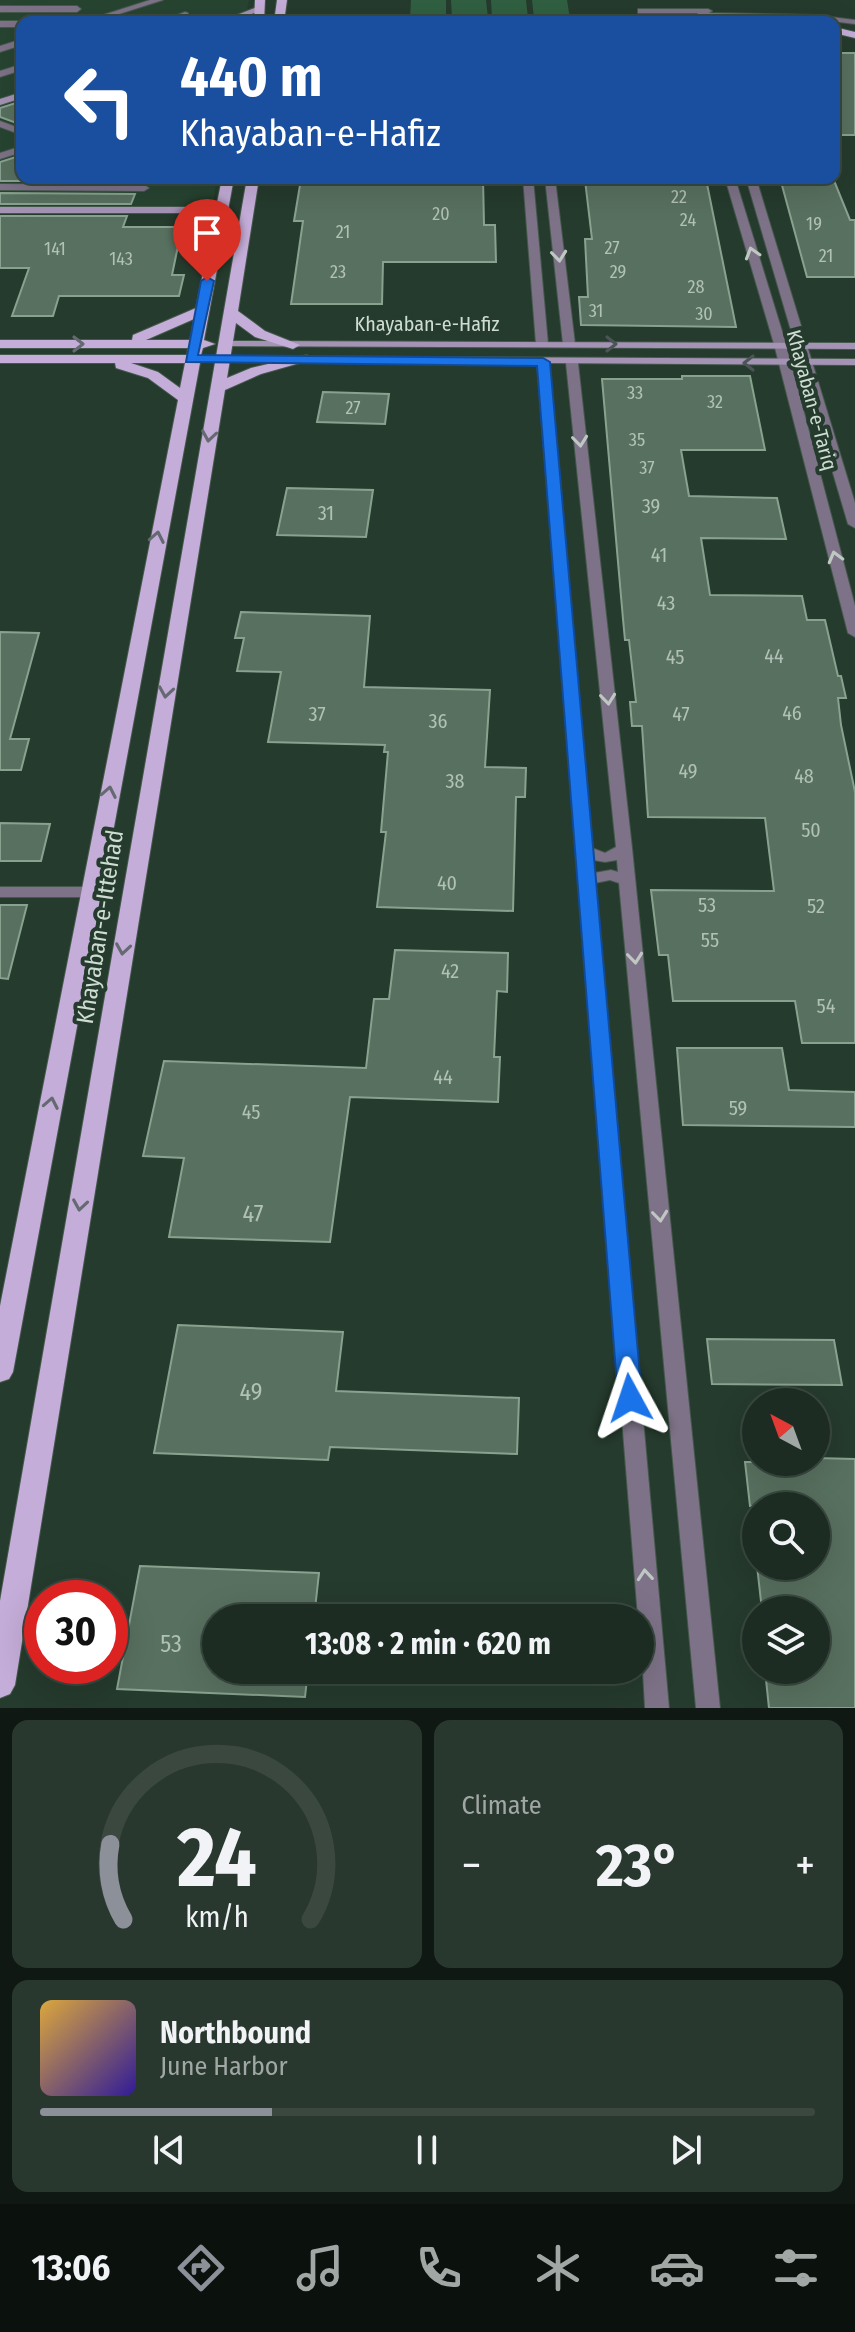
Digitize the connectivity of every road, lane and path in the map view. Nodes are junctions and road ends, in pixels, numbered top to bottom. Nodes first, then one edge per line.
1 (159, 0) edge
2 (696, 0) edge
3 (78, 4) edge
4 (0, 9) edge
5 (641, 11) dead end
6 (762, 11) dead end
7 (105, 16) edge
8 (700, 16) edge
9 (97, 184) edge
10 (145, 184) edge
11 (227, 184) edge
12 (252, 184) edge
13 (529, 184) edge
14 (551, 184) edge
15 (732, 184) edge
16 (752, 184) edge
17 (0, 186) edge
18 (737, 205) junction
19 (757, 205) junction
20 (0, 210) edge
21 (138, 210) junction
22 (221, 214) junction
23 (0, 218) edge
24 (762, 221) junction
25 (742, 222) junction
26 (201, 311) junction
27 (230, 312) junction
28 (0, 344) edge
29 (115, 344) junction
30 (780, 344) junction
31 (293, 345) junction
32 (803, 346) junction
33 (855, 346) edge
34 (193, 351) junction
35 (223, 351) junction
36 (543, 353) junction
37 (570, 354) junction
38 (0, 359) edge
39 (97, 359) junction
40 (307, 359) junction
41 (807, 362) junction
42 (855, 362) edge
43 (784, 363) junction
44 (217, 388) junction
45 (183, 397) junction
46 (855, 524) edge
47 (855, 633) edge
48 (624, 848) junction
49 (585, 850) junction
50 (587, 879) junction
51 (627, 880) junction
52 (0, 892) edge
53 (91, 892) junction
54 (0, 1372) edge
55 (0, 1685) edge
56 (657, 1708) edge
57 (708, 1708) edge

1 - 7 street
2 - 8 lane
3 - 4 street
5 - 8 lane
6 - 8 lane
9 - 17 street
10 - 21 street
11 - 22 main road, Khayaban-e-Ittehad
12 - 27 main road, Khayaban-e-Ittehad
13 - 36 street
14 -> 37 street
15 - 18 street, Khayaban-e-Tariq
16 - 19 street, Khayaban-e-Tariq
18 - 19 street
18 - 25 street, Khayaban-e-Tariq
19 - 24 street, Khayaban-e-Tariq
20 - 21 street
21 - 22 street
22 - 23 street
22 - 26 main road, Khayaban-e-Ittehad
24 - 25 street
24 - 32 street, Khayaban-e-Tariq
30 -> 25 street, Khayaban-e-Tariq
26 - 29 main road
26 - 34 main road, Khayaban-e-Ittehad
27 - 31 main road
27 - 35 main road, Khayaban-e-Ittehad
28 -> 29 main road, Khayaban-e-Hafiz
29 - 34 main road, Khayaban-e-Hafiz
30 - 32 street, Khayaban-e-Hafiz
37 -> 30 street, Khayaban-e-Hafiz
30 - 43 street, Khayaban-e-Tariq
31 - 35 street, Khayaban-e-Hafiz
31 - 36 street, Khayaban-e-Hafiz
32 - 33 street, Khayaban-e-Hafiz
32 - 41 street, Khayaban-e-Tariq
34 - 35 main road, Khayaban-e-Hafiz
34 - 39 main road, Khayaban-e-Hafiz
34 - 45 main road, Khayaban-e-Ittehad
35 - 40 street, Khayaban-e-Hafiz
35 - 44 main road, Khayaban-e-Ittehad
36 - 37 street, Khayaban-e-Hafiz
36 - 37 street, Khayaban-e-Hafiz
36 - 40 street, Khayaban-e-Hafiz
36 - 49 street
43 -> 37 street, Khayaban-e-Hafiz
37 -> 48 street
38 - 39 main road, Khayaban-e-Hafiz
39 - 45 main road
40 - 44 main road
41 - 42 street, Khayaban-e-Hafiz
41 - 43 street, Khayaban-e-Hafiz
41 - 46 street, Khayaban-e-Tariq
47 -> 43 street, Khayaban-e-Tariq
44 -> 55 main road, Khayaban-e-Ittehad
53 -> 45 main road, Khayaban-e-Ittehad
48 - 49 street
48 - 51 street
49 - 50 street
50 - 51 street
56 -> 50 street
51 -> 57 street
52 - 53 street
54 -> 53 main road, Khayaban-e-Ittehad

